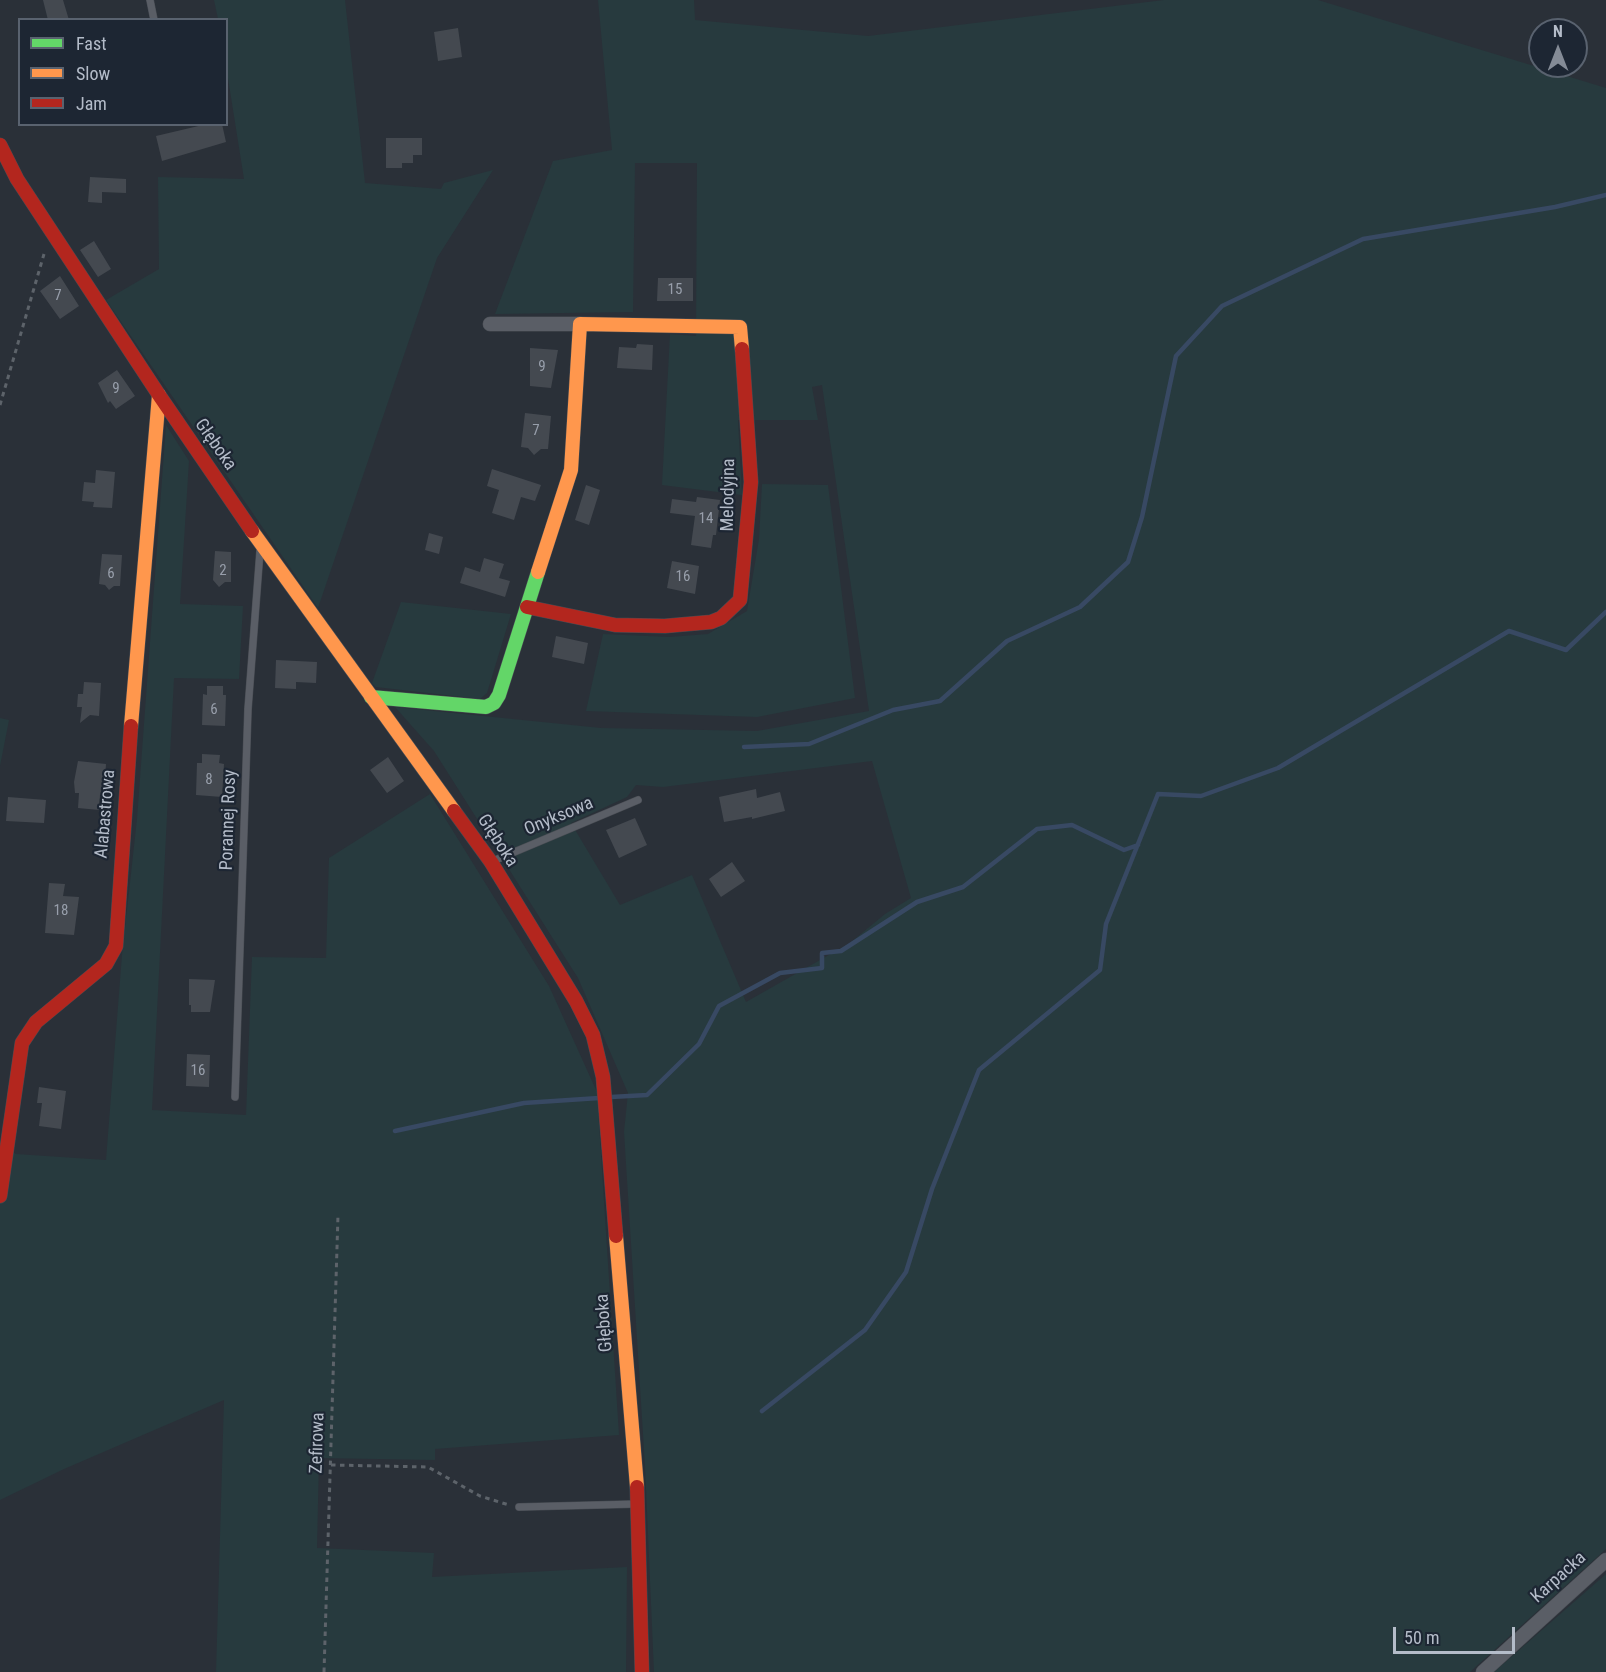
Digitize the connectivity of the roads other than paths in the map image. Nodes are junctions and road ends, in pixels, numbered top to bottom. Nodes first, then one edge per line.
1 (150, 0) edge
2 (154, 18) edge
3 (0, 145) edge
4 (490, 324) dead end
5 (580, 324) junction
6 (159, 395) junction
7 (261, 543) junction
8 (527, 607) junction
9 (371, 697) junction
10 (638, 800) dead end
11 (491, 862) junction
12 (235, 1097) dead end
13 (0, 1196) edge
14 (638, 1504) junction
15 (519, 1508) road end
16 (1606, 1560) edge
17 (642, 1672) edge
18 (1482, 1672) edge

1 - 2 lane
3 - 6 street, Głęboka
4 - 5 street, Melodyjna
5 - 8 street
5 - 8 street, Melodyjna
6 - 7 street, Głęboka
6 - 13 street, Alabastrowa
7 - 9 street, Głęboka
7 - 12 lane, Porannej Rosy
8 - 9 street
9 - 11 street, Głęboka
10 - 11 lane, Onyksowa
11 - 14 street, Głęboka
14 - 15 lane
14 - 17 street, Głęboka
16 - 18 street, Karpacka

